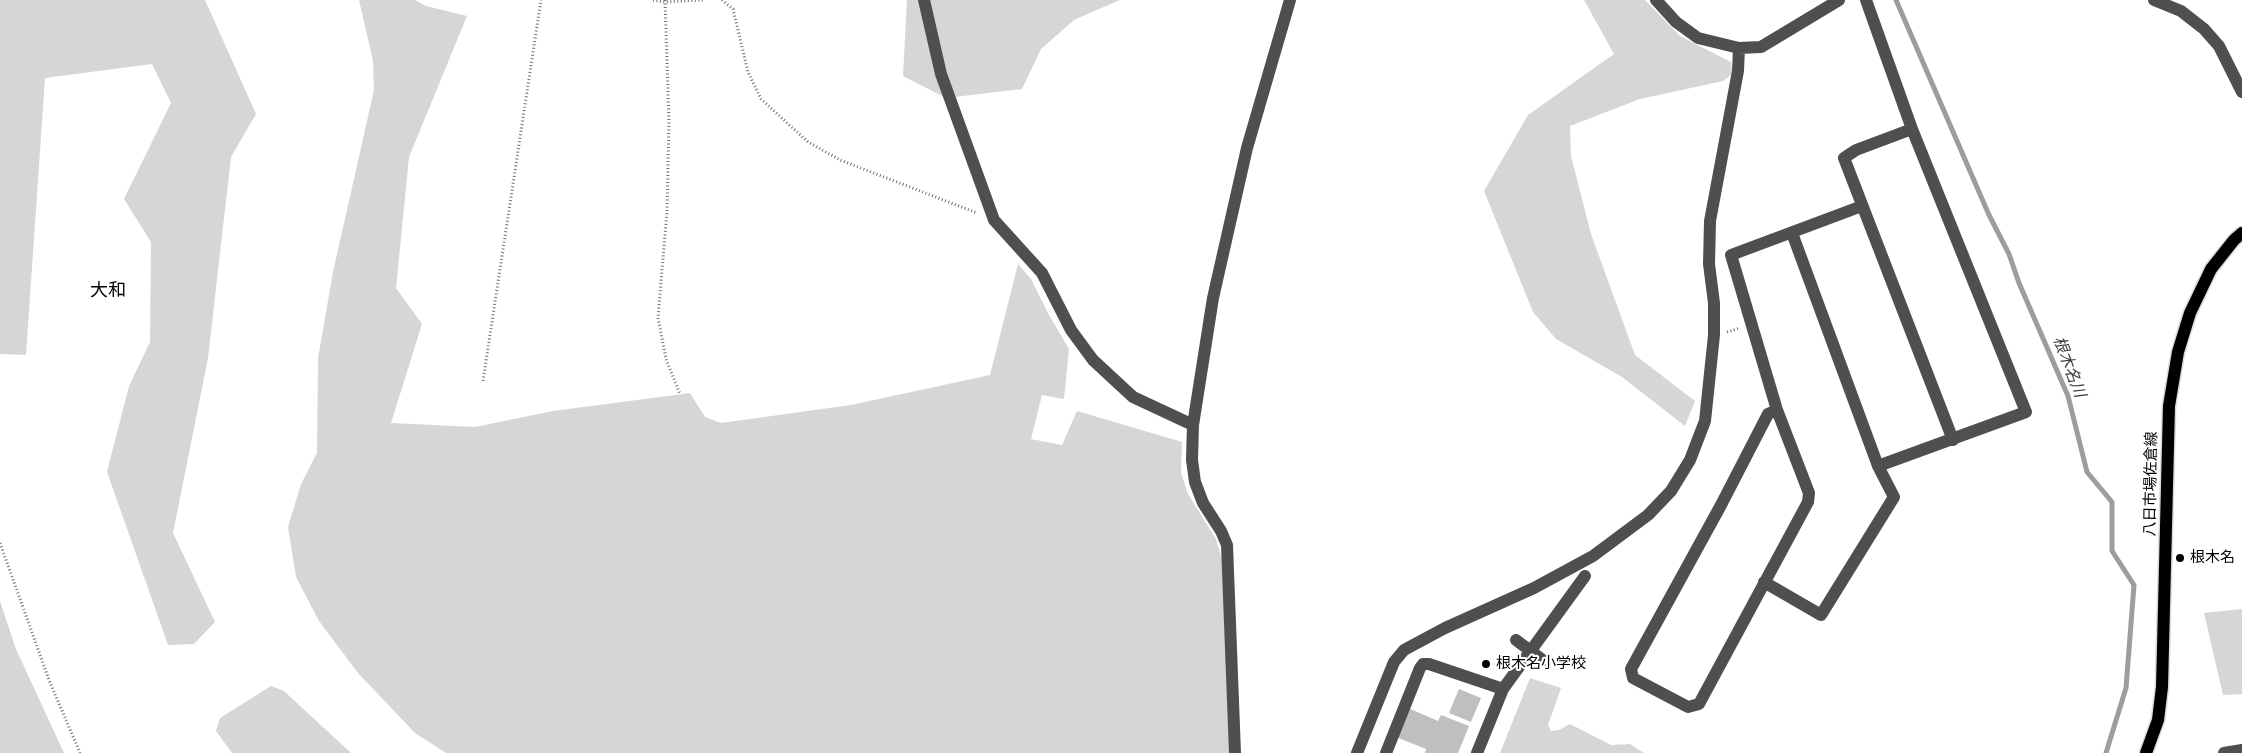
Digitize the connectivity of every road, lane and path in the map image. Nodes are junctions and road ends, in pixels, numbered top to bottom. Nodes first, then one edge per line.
1 (541, 0) edge
2 (654, 0) edge
3 (703, 0) edge
4 (722, 0) edge
5 (924, 0) edge
6 (1290, 0) edge
7 (1656, 0) edge
8 (1840, 0) edge
9 (1866, 0) edge
10 (2154, 0) edge
11 (665, 1) edge
12 (1739, 48) junction
13 (2242, 92) edge
14 (1912, 129) junction
15 (1862, 206) junction
16 (994, 220) junction
17 (2242, 232) edge
18 (1792, 233) junction
19 (1751, 324) junction
20 (1714, 335) junction
21 (483, 381) dead end
22 (680, 394) dead end
23 (1777, 410) junction
24 (1193, 426) junction
25 (1953, 440) junction
26 (1878, 466) junction
27 (0, 543) edge
28 (1585, 576) dead end
29 (1764, 582) junction
30 (1516, 640) dead end
31 (1530, 651) junction
32 (1544, 661) dead end
33 (1503, 689) junction
34 (80, 753) edge
35 (1235, 753) edge
36 (1357, 753) edge
37 (1386, 753) edge
38 (1477, 753) edge
39 (2146, 753) edge

1 - 21 path
2 - 11 path
3 - 11 path
4 - 16 path
5 - 16 street
6 - 24 street
7 - 12 street
8 - 12 street
9 - 14 street
10 - 13 street
11 - 22 path
12 - 20 street
14 - 15 street
14 - 25 street
15 - 18 street
15 - 25 street
16 - 24 street
17 - 39 main road, 八日市場佐倉線
18 - 19 street
18 - 26 street
19 - 20 path
19 - 23 street
20 - 36 street
23 - 29 street
23 - 29 street
24 - 35 street
25 - 26 street
26 - 29 street
27 - 34 path
28 - 31 street
30 - 31 street
31 - 32 street
31 - 33 street
33 - 37 street
33 - 38 street

